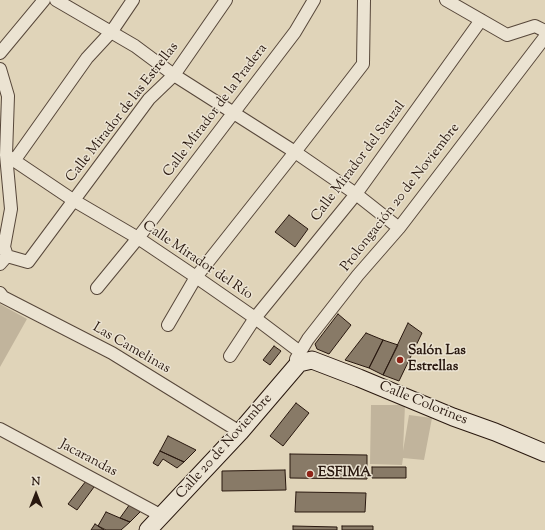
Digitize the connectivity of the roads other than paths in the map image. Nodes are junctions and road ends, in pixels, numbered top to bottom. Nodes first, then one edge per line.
1 (44, 0) edge
2 (56, 0) edge
3 (133, 0) edge
4 (226, 0) edge
5 (314, 0) edge
6 (364, 0) edge
7 (446, 0) edge
8 (481, 20) junction
9 (545, 30) edge
10 (112, 31) junction
11 (545, 37) edge
12 (0, 53) edge
13 (0, 69) edge
14 (174, 75) junction
15 (233, 114) junction
16 (295, 152) junction
17 (10, 158) junction
18 (356, 194) junction
19 (73, 200) junction
20 (399, 228) junction
21 (138, 238) junction
22 (4, 260) edge
23 (196, 277) junction
24 (97, 288) dead end
25 (2, 295) edge
26 (255, 318) junction
27 (168, 325) dead end
28 (230, 356) dead end
29 (304, 358) junction
30 (0, 429) edge
31 (240, 432) junction
32 (545, 452) edge
33 (162, 516) junction
34 (148, 530) edge

1 - 12 street
2 - 10 street
3 - 10 street
4 - 14 street, Calle Mirador de las Estrellas
5 - 15 street, Calle Mirador de la Pradera
6 - 16 street
7 - 8 street
8 - 9 street
8 - 18 street, Calle Mirador del Sauzal
10 - 14 street
10 - 17 street
11 - 20 street, Prolongación 20 de Noviembre
13 - 17 street
14 - 15 street
14 - 19 street, Calle Mirador de las Estrellas
15 - 16 street
15 - 21 street, Calle Mirador de la Pradera
16 - 18 street
16 - 23 street
17 - 19 street, Calle Mirador del Río
17 - 22 street
18 - 20 street
18 - 26 street, Calle Mirador del Sauzal
19 - 21 street, Calle Mirador del Río
19 - 22 street, Calle Mirador de las Estrellas
20 - 29 street, Prolongación 20 de Noviembre
21 - 23 street, Calle Mirador del Río
21 - 24 street, Calle Mirador de la Pradera
23 - 26 street, Calle Mirador del Río
23 - 27 street
25 - 31 street, Las Camelinas
26 - 28 street, Calle Mirador del Sauzal
26 - 29 street, Calle Mirador del Río
29 - 31 main road, Calle 20 de Noviembre
29 - 32 main road, Calle Colorines
30 - 33 street, Jacarandas
31 - 33 main road, Calle 20 de Noviembre
33 - 34 main road, Calle 20 de Noviembre

